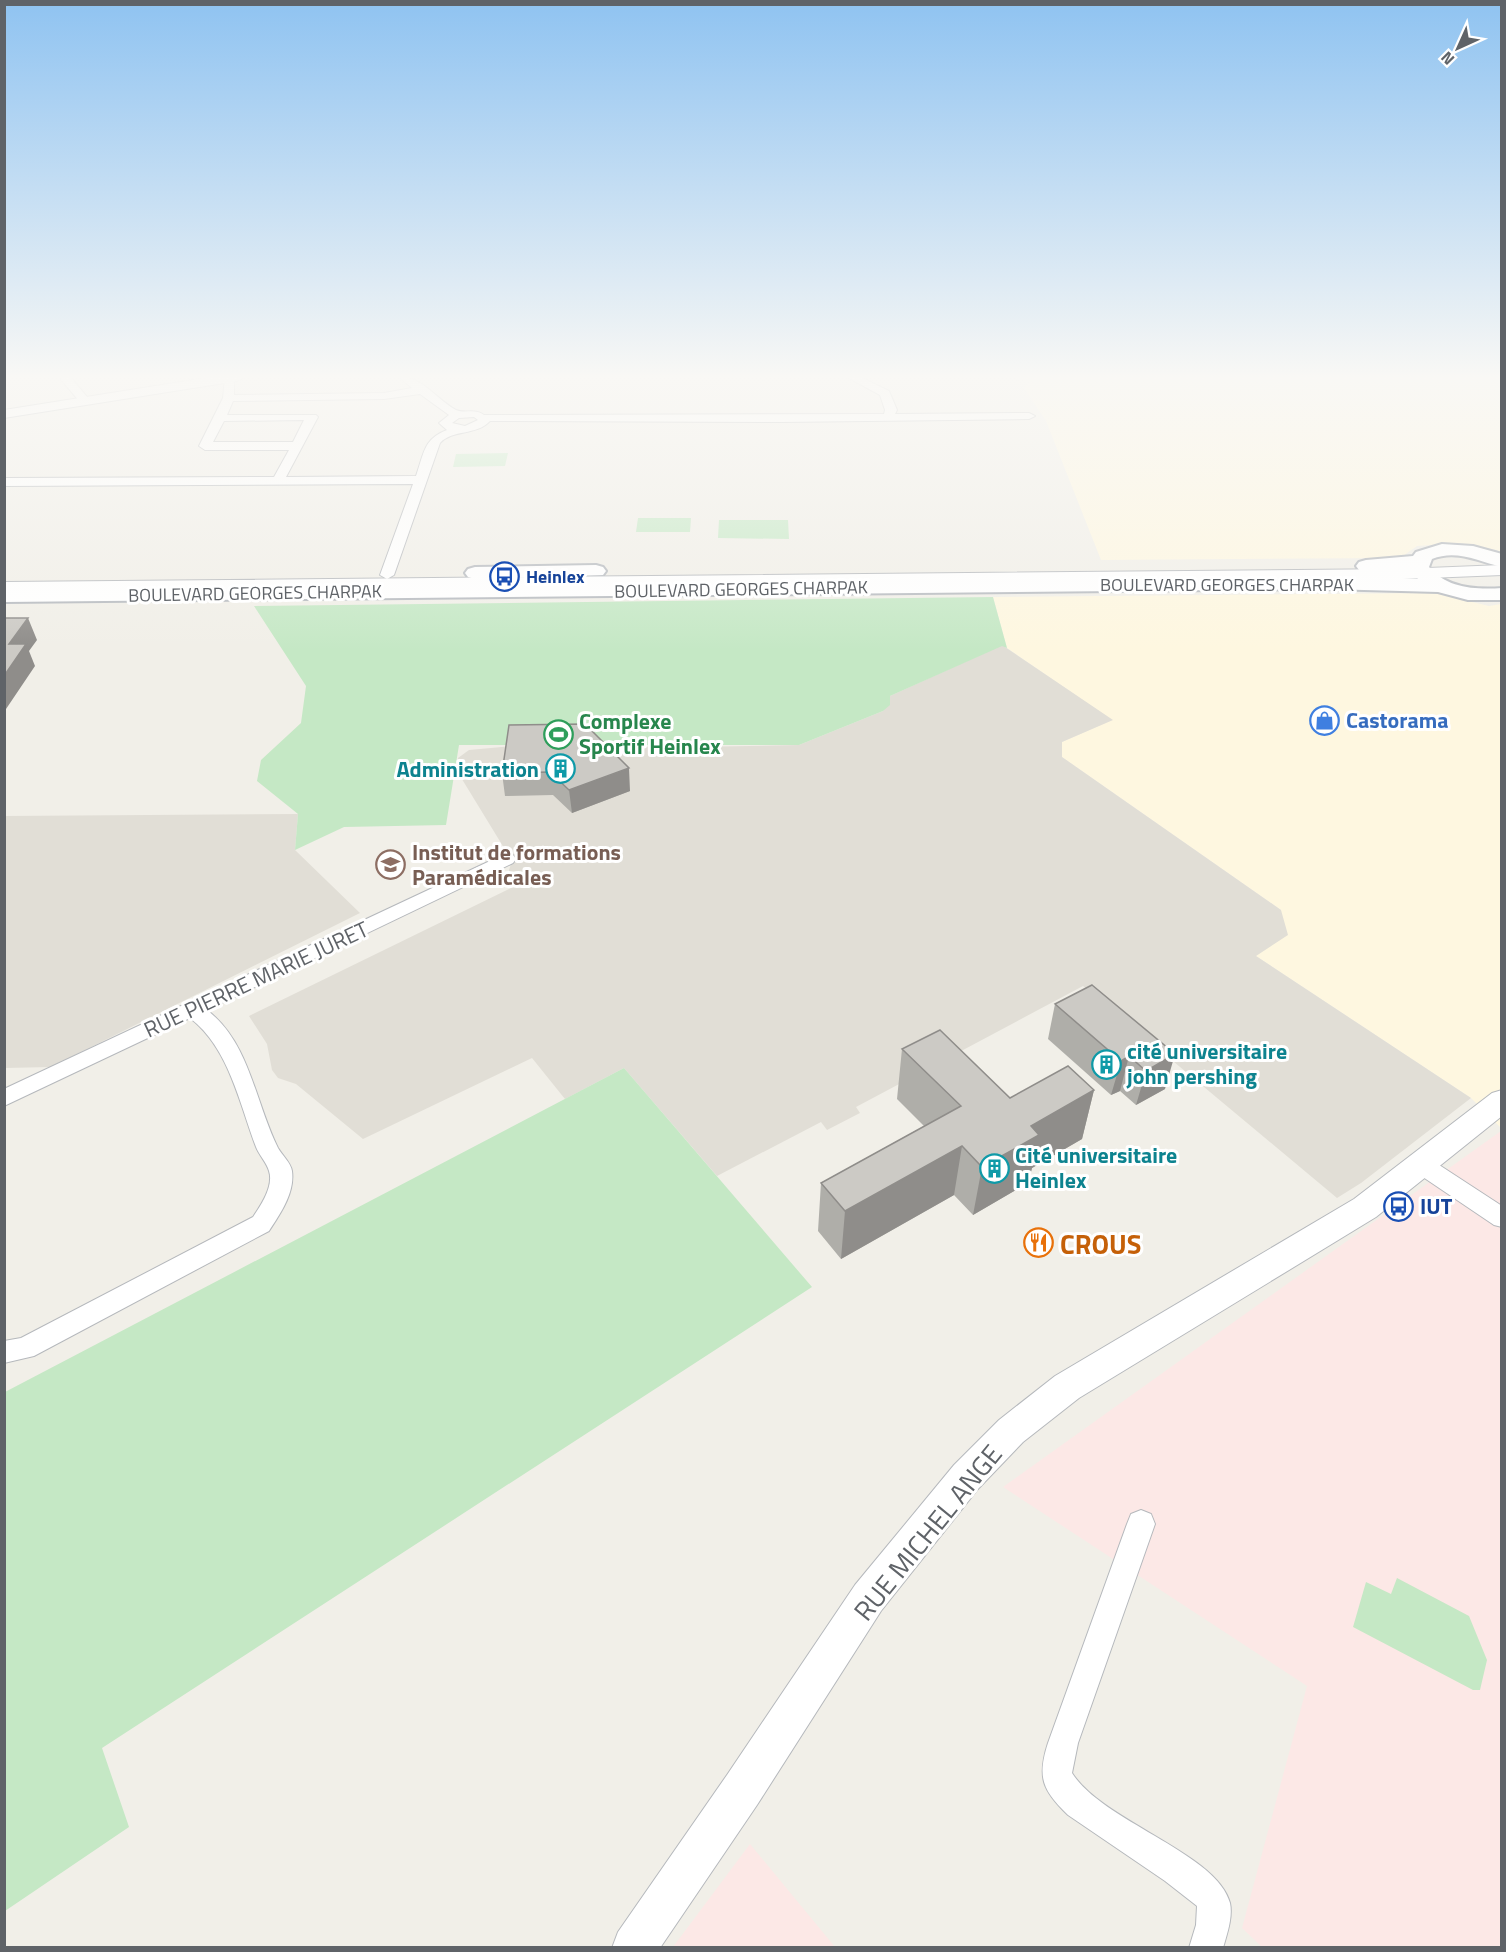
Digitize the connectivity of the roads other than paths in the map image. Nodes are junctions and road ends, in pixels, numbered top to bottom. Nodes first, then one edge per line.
1 (285, 468) edge
2 (424, 468) edge
3 (419, 480) junction
4 (278, 481) junction
5 (4, 482) edge
6 (1501, 562) edge
7 (1421, 567) junction
8 (387, 575) junction
9 (4, 577) edge
10 (1442, 586) junction
11 (4, 587) edge
12 (4, 597) edge
13 (1499, 597) edge
14 (507, 859) dead end
15 (192, 1009) junction
16 (4, 1098) edge
17 (1502, 1100) edge
18 (1422, 1165) junction
19 (1502, 1218) edge
20 (4, 1352) edge
21 (1141, 1524) dead end
22 (634, 1947) edge
23 (1206, 1947) edge

1 - 4 street
2 - 3 street
3 - 4 street
3 - 8 street
4 - 5 street
6 - 7 main road, BOULEVARD GEORGES CHARPAK
7 - 8 main road, BOULEVARD GEORGES CHARPAK
7 - 10 main road
7 - 11 street
8 - 9 main road, BOULEVARD GEORGES CHARPAK
10 - 12 main road, BOULEVARD GEORGES CHARPAK
10 - 13 main road
14 - 15 street, RUE PIERRE MARIE JURET
15 - 16 street, RUE PIERRE MARIE JURET
15 - 20 street
17 - 18 street, RUE MICHEL ANGE
18 - 19 street
18 - 22 street, RUE MICHEL ANGE
21 - 23 street

